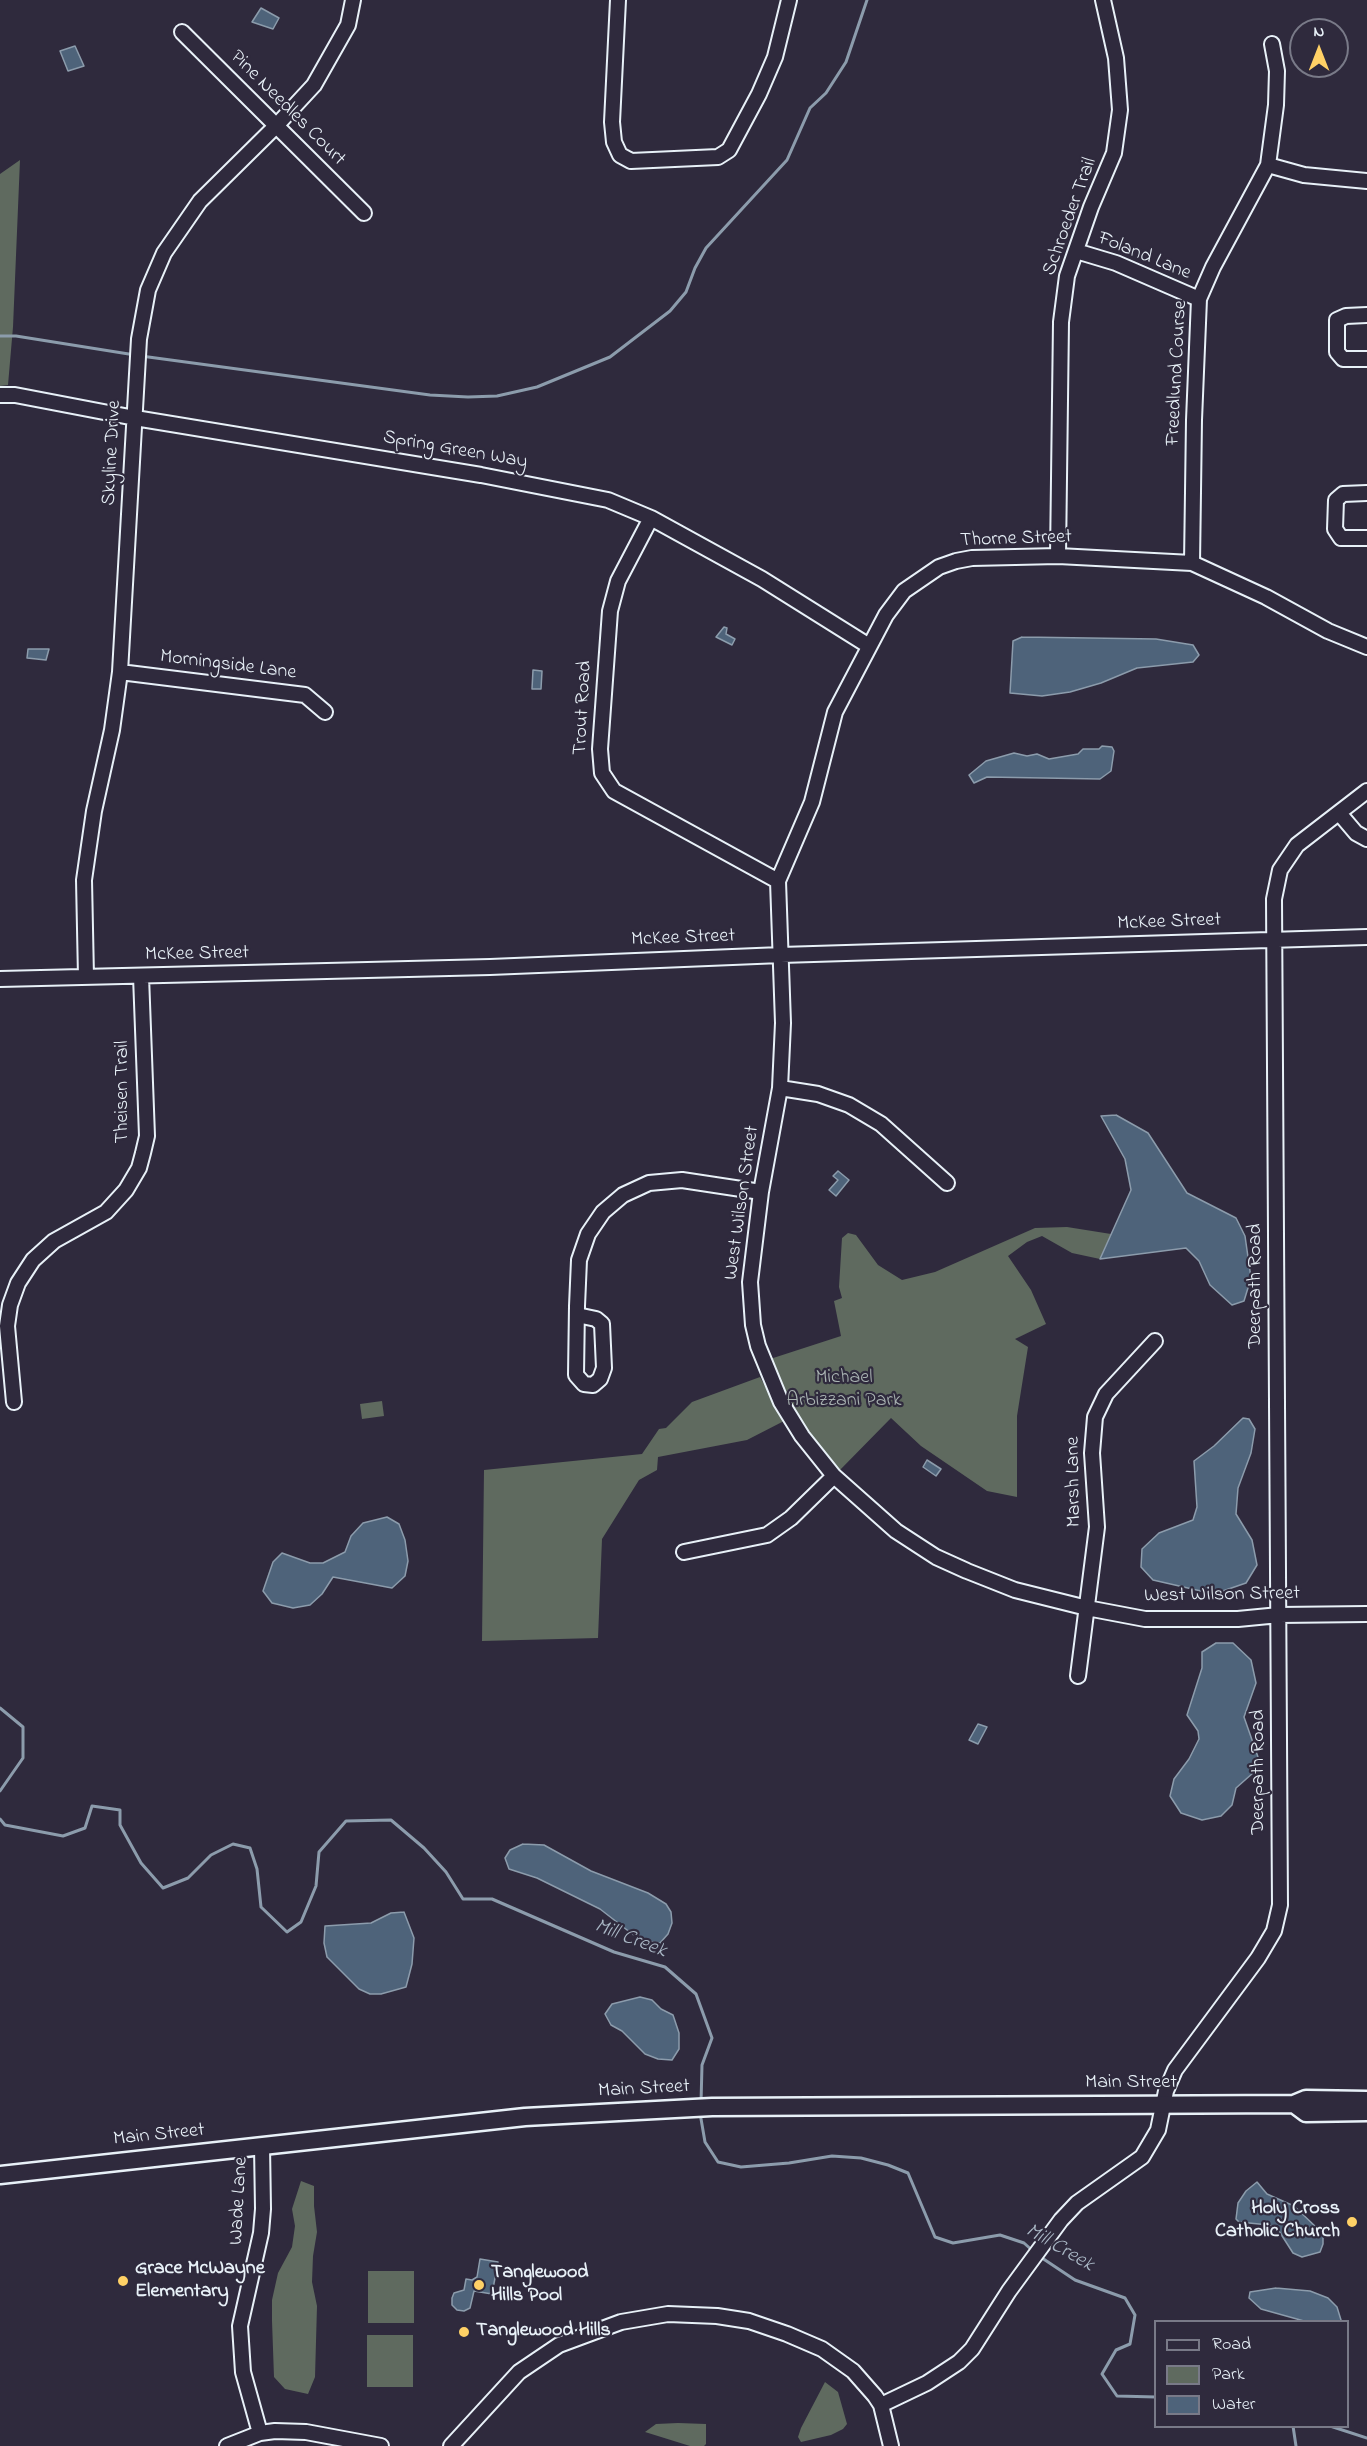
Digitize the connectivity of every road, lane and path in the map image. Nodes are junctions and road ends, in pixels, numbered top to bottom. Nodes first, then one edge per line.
1 (353, 0) edge
2 (618, 0) edge
3 (789, 0) edge
4 (1103, 0) edge
5 (182, 32) dead end
6 (1272, 44) dead end
7 (276, 126) junction
8 (1268, 165) junction
9 (1367, 182) edge
10 (364, 213) dead end
11 (1076, 251) junction
12 (1199, 299) junction
13 (1367, 315) edge
14 (1367, 359) edge
15 (0, 395) edge
16 (135, 418) junction
17 (1367, 493) edge
18 (651, 518) junction
19 (1367, 538) edge
20 (1058, 556) junction
21 (1192, 563) junction
22 (869, 646) junction
23 (1367, 647) edge
24 (120, 672) junction
25 (325, 712) dead end
26 (1367, 791) edge
27 (1339, 813) junction
28 (1367, 839) edge
29 (778, 881) junction
30 (1367, 937) edge
31 (1274, 939) junction
32 (781, 955) junction
33 (141, 976) junction
34 (86, 977) junction
35 (0, 979) edge
36 (780, 1088) junction
37 (947, 1183) dead end
38 (761, 1192) junction
39 (577, 1315) junction
40 (1155, 1341) dead end
41 (14, 1402) dead end
42 (834, 1476) junction
43 (684, 1552) dead end
44 (1087, 1608) junction
45 (1367, 1614) edge
46 (1279, 1615) junction
47 (1078, 1676) dead end
48 (1367, 2100) edge
49 (1294, 2104) junction
50 (1164, 2105) junction
51 (1367, 2112) edge
52 (262, 2146) junction
53 (0, 2175) edge
54 (881, 2405) junction
55 (260, 2433) junction
56 (227, 2446) edge
57 (381, 2446) edge
58 (451, 2446) edge
59 (891, 2446) edge

1 - 7 street, Skyline Drive
2 - 3 street
4 - 11 street, Schroeder Trail
5 - 7 street, Pine Needles Court
6 - 8 street
7 - 10 street, Pine Needles Court
7 - 16 street, Skyline Drive
8 - 9 street
8 - 12 street, Freedlund Course
11 - 12 street, Foland Lane
11 - 20 street, Schroeder Trail
12 - 21 street, Freedlund Course
13 - 14 street
15 - 16 street, Spring Green Way
16 - 18 street, Spring Green Way
16 - 24 street, Skyline Drive
17 - 19 street
18 - 22 street, Spring Green Way
18 - 29 street, Trout Road
20 - 21 street, Thorne Street
20 - 22 street, Thorne Street
21 - 23 street, Thorne Street
22 - 29 street, Thorne Street
24 - 25 street, Morningside Lane
24 - 34 street, Skyline Drive
26 - 27 street, Deerpath Road
27 - 28 street
27 - 31 street, Deerpath Road
29 - 32 street, Thorne Street
30 - 31 street, McKee Street
31 - 32 street, McKee Street
31 - 46 street, Deerpath Road
32 - 33 street, McKee Street
32 - 36 street, West Wilson Street
33 - 34 street, McKee Street
33 - 41 street, Theisen Trail
34 - 35 street, McKee Street
36 - 37 street
36 - 38 street, West Wilson Street
38 - 39 street
38 - 42 street, West Wilson Street
39 - 39 street
40 - 44 street, Marsh Lane
42 - 43 street
42 - 44 street, West Wilson Street
44 - 46 street, West Wilson Street
44 - 47 street, Marsh Lane
45 - 46 street, West Wilson Street
46 - 50 street, Deerpath Road
48 - 49 main road, Main Street
49 - 50 main road, Main Street
49 - 51 main road, Main Street
50 - 52 main road, Main Street
50 - 54 street, Deerpath Road
52 - 53 main road, Main Street
52 - 55 street, Wade Lane
54 - 58 street
54 - 59 street
55 - 56 street
55 - 57 street

